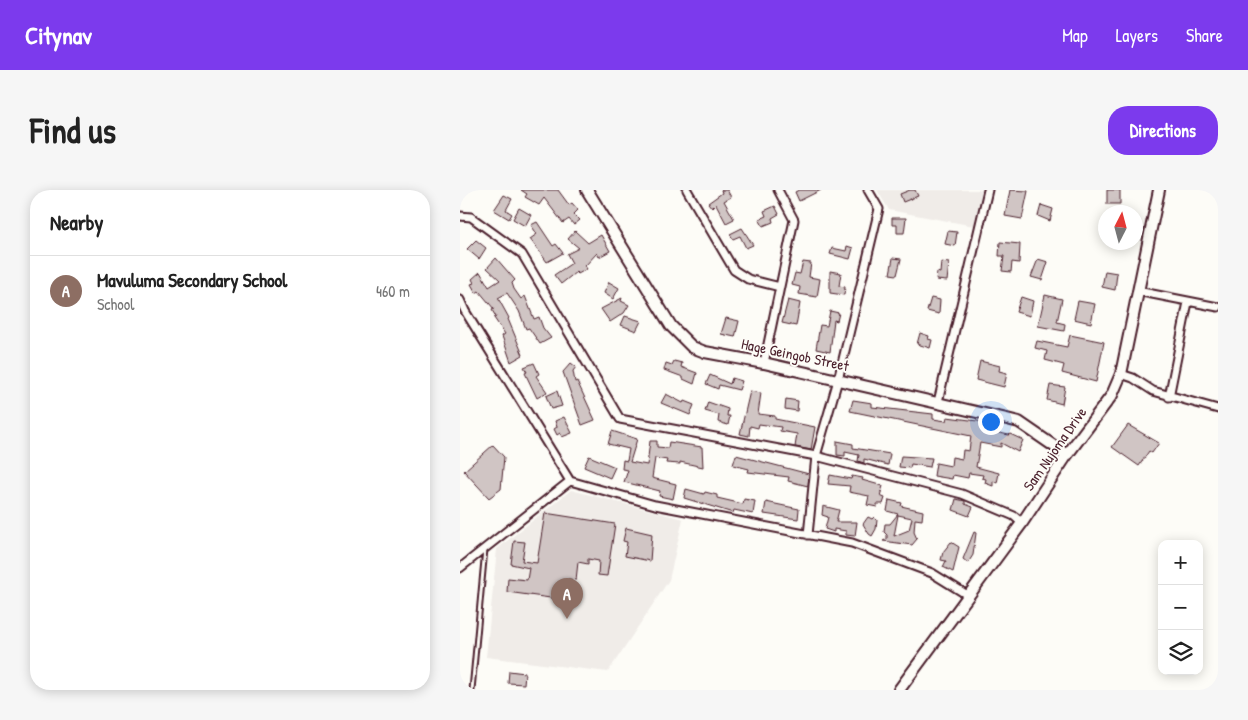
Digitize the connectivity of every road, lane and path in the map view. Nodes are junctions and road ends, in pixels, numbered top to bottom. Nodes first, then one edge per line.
1 (587, 190) edge
2 (687, 190) edge
3 (778, 190) edge
4 (868, 190) edge
5 (988, 190) edge
6 (1159, 190) edge
7 (460, 216) edge
8 (780, 287) junction
9 (1137, 291) junction
10 (460, 300) edge
11 (1188, 302) junction
12 (1218, 307) edge
13 (764, 363) junction
14 (1121, 374) junction
15 (838, 380) junction
16 (1169, 397) junction
17 (938, 402) junction
18 (1218, 409) edge
19 (1067, 455) junction
20 (816, 456) junction
21 (570, 481) junction
22 (1022, 523) junction
23 (808, 535) junction
24 (485, 548) junction
25 (460, 568) edge
26 (969, 596) junction
27 (472, 690) edge
28 (899, 690) edge

1 - 13 street, Hage Geingob Street
2 - 8 street
3 - 8 street
4 - 15 street
5 - 17 street
6 - 9 street, Sam Nujoma Drive
7 - 20 street
8 - 13 street
9 - 11 street
9 - 14 street, Sam Nujoma Drive
10 - 21 street
11 - 12 street
11 - 16 street
13 - 15 street, Hage Geingob Street
14 - 16 street
14 - 19 street, Sam Nujoma Drive
15 - 17 street, Hage Geingob Street
15 - 20 street
16 - 18 street
17 - 19 street, Hage Geingob Street
19 - 22 street, Sam Nujoma Drive
20 - 22 street
20 - 23 street
21 - 23 street
21 - 24 street
22 - 26 street, Sam Nujoma Drive
23 - 26 street
24 - 25 street
24 - 27 lane
26 - 28 street, Sam Nujoma Drive

